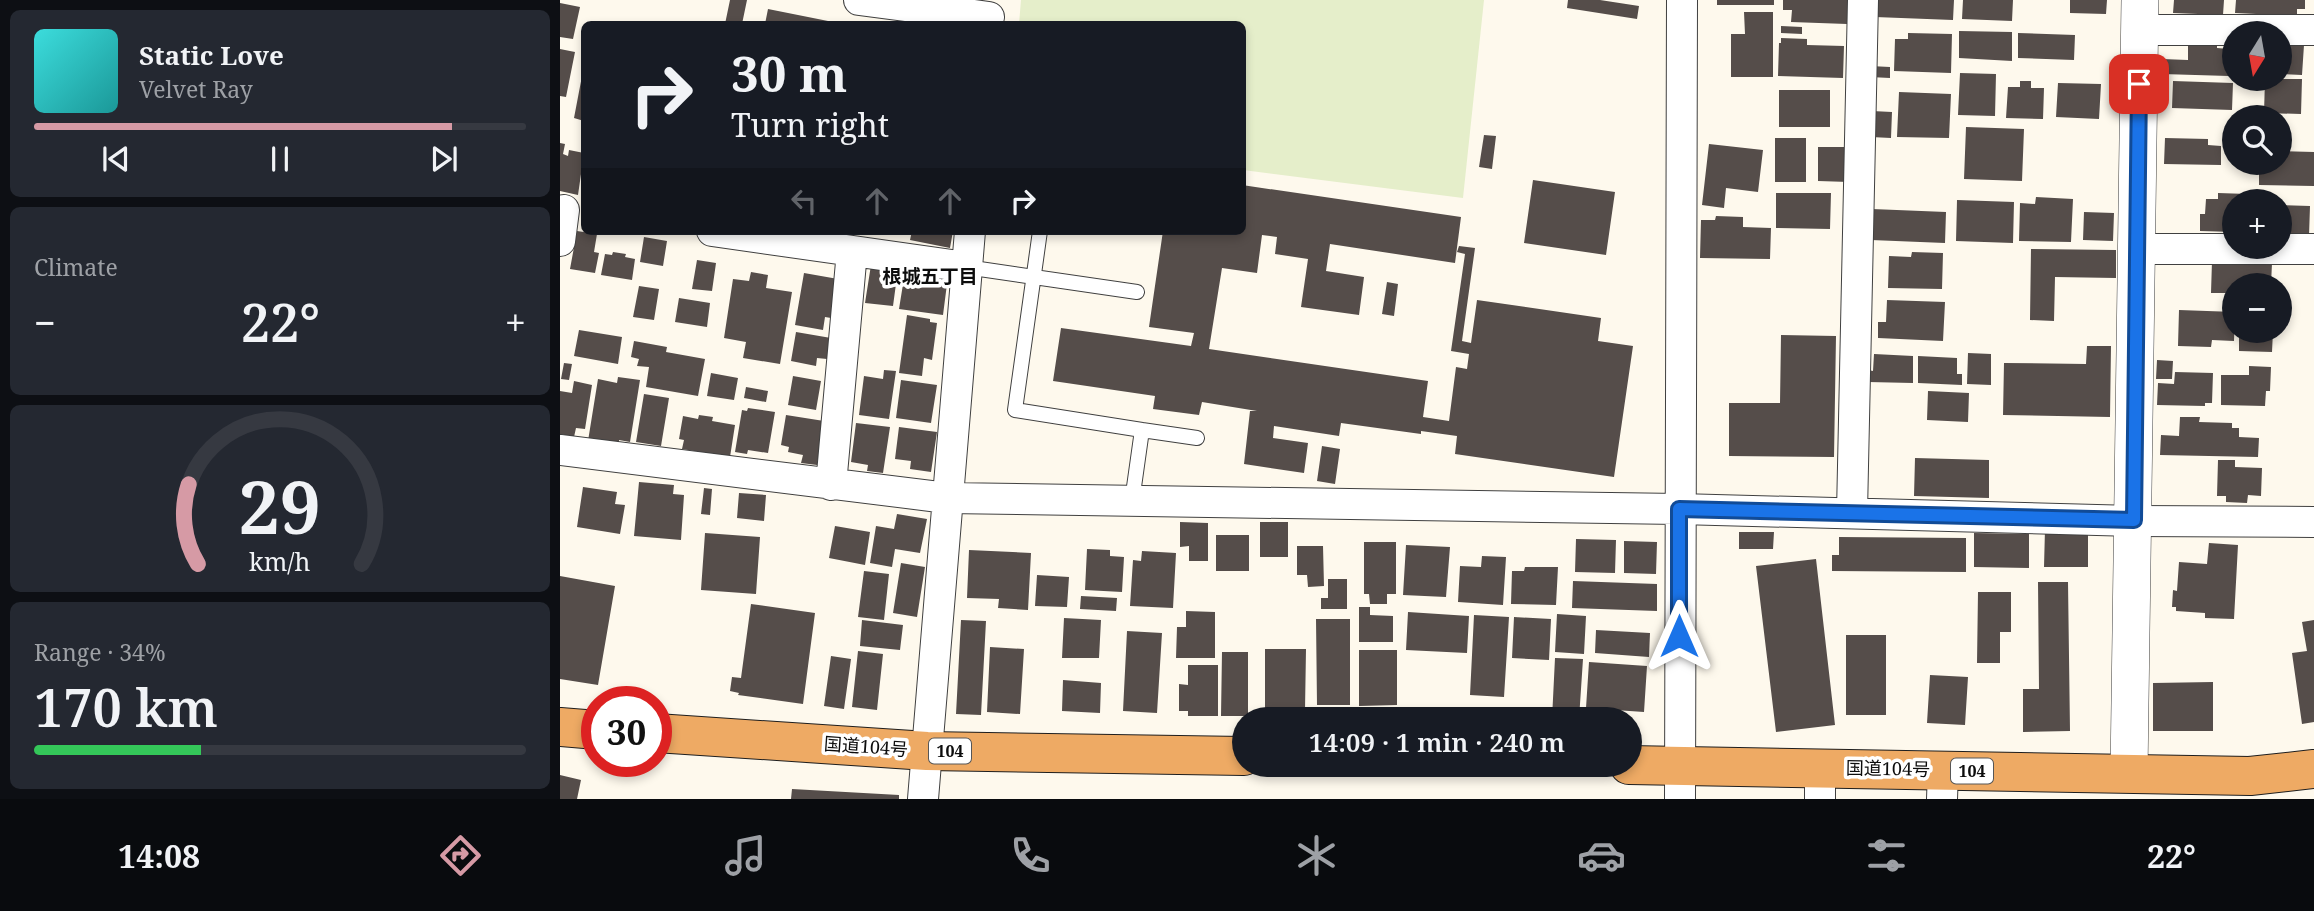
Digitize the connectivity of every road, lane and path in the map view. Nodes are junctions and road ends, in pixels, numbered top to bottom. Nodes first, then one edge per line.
1 (859, 0) edge
2 (1682, 0) edge
3 (1863, 0) edge
4 (990, 14) edge
5 (2140, 15) edge
6 (2314, 30) edge
7 (569, 211) edge
8 (740, 235) edge
9 (970, 235) edge
10 (1039, 235) edge
11 (560, 241) edge
12 (2137, 249) junction
13 (2314, 249) edge
14 (852, 251) junction
15 (966, 267) junction
16 (1034, 276) junction
17 (1137, 292) dead end
18 (1142, 430) junction
19 (1197, 438) dead end
20 (560, 450) edge
21 (831, 485) junction
22 (947, 498) junction
23 (1132, 501) junction
24 (1679, 509) junction
25 (1852, 513) junction
26 (2134, 520) junction
27 (2314, 522) edge
28 (560, 727) edge
29 (581, 729) edge
30 (672, 734) edge
31 (927, 751) junction
32 (1232, 756) edge
33 (1642, 769) edge
34 (2314, 769) edge
35 (2129, 773) junction
36 (1680, 782) edge
37 (1820, 784) edge
38 (1942, 785) edge
39 (923, 799) edge

1 - 4 street
2 - 24 street
3 - 25 street
5 - 6 street
5 - 12 street
7 - 11 street
8 - 14 street
9 - 15 street
10 - 16 lane
12 - 13 street
12 - 26 street
14 - 15 street
14 - 21 street
15 - 16 lane
15 - 22 street
16 - 17 lane
16 - 18 lane
18 - 19 lane
18 - 23 lane
20 - 21 street
21 - 22 street
22 - 23 street
22 - 31 street
23 - 24 street
24 - 25 street
24 - 36 street
25 - 26 street
26 - 27 street
26 - 35 street
28 - 29 highway
30 - 31 highway, 国道104号 / 104
31 - 32 highway, 国道104号 / 104
31 - 39 street
33 - 36 highway, 国道104号 / 104
34 - 35 highway, 国道104号 / 104
35 - 38 highway, 国道104号 / 104
36 - 37 highway, 国道104号 / 104
37 - 38 highway, 国道104号 / 104

